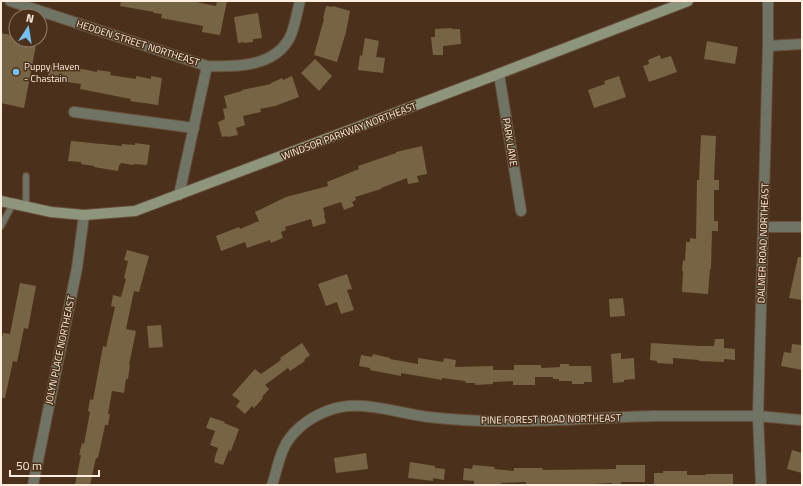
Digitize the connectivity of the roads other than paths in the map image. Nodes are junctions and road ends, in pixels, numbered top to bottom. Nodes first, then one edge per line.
1 (10, 1) edge
2 (300, 1) edge
3 (688, 1) edge
4 (768, 1) edge
5 (802, 44) edge
6 (768, 46) junction
7 (207, 66) junction
8 (499, 74) junction
9 (74, 112) dead end
10 (194, 128) junction
11 (26, 176) dead end
12 (179, 196) junction
13 (1, 201) edge
14 (13, 204) junction
15 (26, 207) junction
16 (521, 210) dead end
17 (84, 215) junction
18 (1, 226) edge
19 (763, 227) junction
20 (802, 227) edge
21 (758, 416) junction
22 (802, 420) edge
23 (33, 485) edge
24 (272, 485) edge
25 (760, 485) edge

1 - 7 street, HEDDEN STREET NORTHEAST
2 - 7 street
3 - 8 street, WINDSOR PARKWAY NORTHEAST
4 - 6 street, DALMER ROAD NORTHEAST
5 - 6 street
6 - 19 street, DALMER ROAD NORTHEAST
7 - 10 street, HEDDEN STREET NORTHEAST
8 - 12 street, WINDSOR PARKWAY NORTHEAST
8 - 16 street, PARK LANE
9 - 10 street
10 - 12 street, HEDDEN STREET NORTHEAST
11 - 15 lane
12 - 17 street, WINDSOR PARKWAY NORTHEAST
13 - 14 street, WINDSOR PARKWAY NORTHEAST
14 - 15 street, WINDSOR PARKWAY NORTHEAST
14 - 18 lane
15 - 17 street, WINDSOR PARKWAY NORTHEAST
17 - 23 street, JOLYN PLACE NORTHEAST
19 - 20 street
19 - 21 street, DALMER ROAD NORTHEAST
21 - 22 street, PINE FOREST ROAD NORTHEAST
21 - 24 street, PINE FOREST ROAD NORTHEAST
21 - 25 street, DALMER ROAD NORTHEAST

